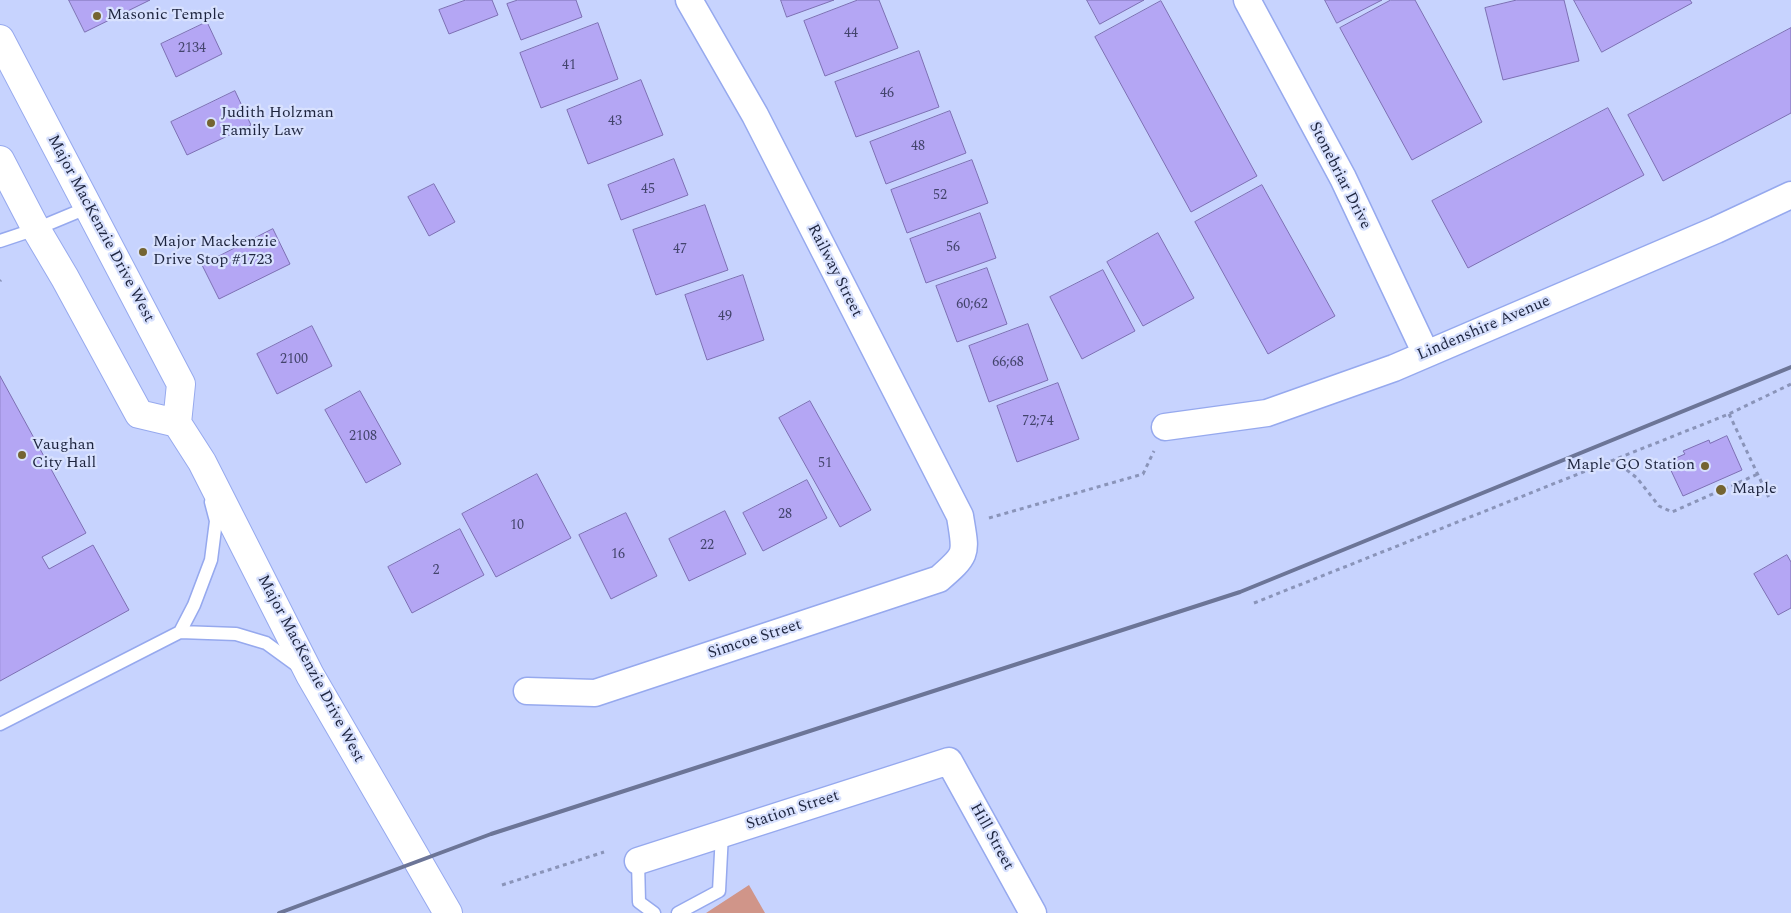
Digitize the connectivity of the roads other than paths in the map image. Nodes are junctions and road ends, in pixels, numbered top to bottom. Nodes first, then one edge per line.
1 (689, 0) edge
2 (1247, 0) edge
3 (0, 39) edge
4 (0, 160) edge
5 (1791, 195) edge
6 (88, 207) junction
7 (36, 229) junction
8 (0, 241) edge
9 (1426, 354) junction
10 (177, 423) junction
11 (1165, 426) road end
12 (202, 462) junction
13 (964, 537) joint
14 (180, 632) junction
15 (310, 675) junction
16 (527, 691) dead end
17 (0, 724) edge
18 (949, 762) joint
19 (722, 834) junction
20 (638, 861) joint
21 (448, 913) edge
22 (654, 913) edge
23 (678, 913) edge
24 (1033, 913) edge

1 - 13 street, Railway Street
2 - 9 street, Stonebriar Drive
3 - 6 main road, Major MacKenzie Drive West
4 - 7 main road
5 - 9 street, Lindenshire Avenue
6 - 7 lane
6 - 10 main road, Major MacKenzie Drive West
7 - 8 lane
7 - 10 main road
9 - 11 street, Lindenshire Avenue
10 - 12 main road, Major MacKenzie Drive West
12 - 14 lane
12 - 15 main road, Major MacKenzie Drive West
13 - 16 street, Simcoe Street
14 - 15 lane
14 - 17 lane
15 - 21 main road, Major MacKenzie Drive West
18 - 19 street, Station Street
18 - 24 street, Hill Street
19 - 20 street, Station Street
19 - 23 lane
20 - 22 lane

